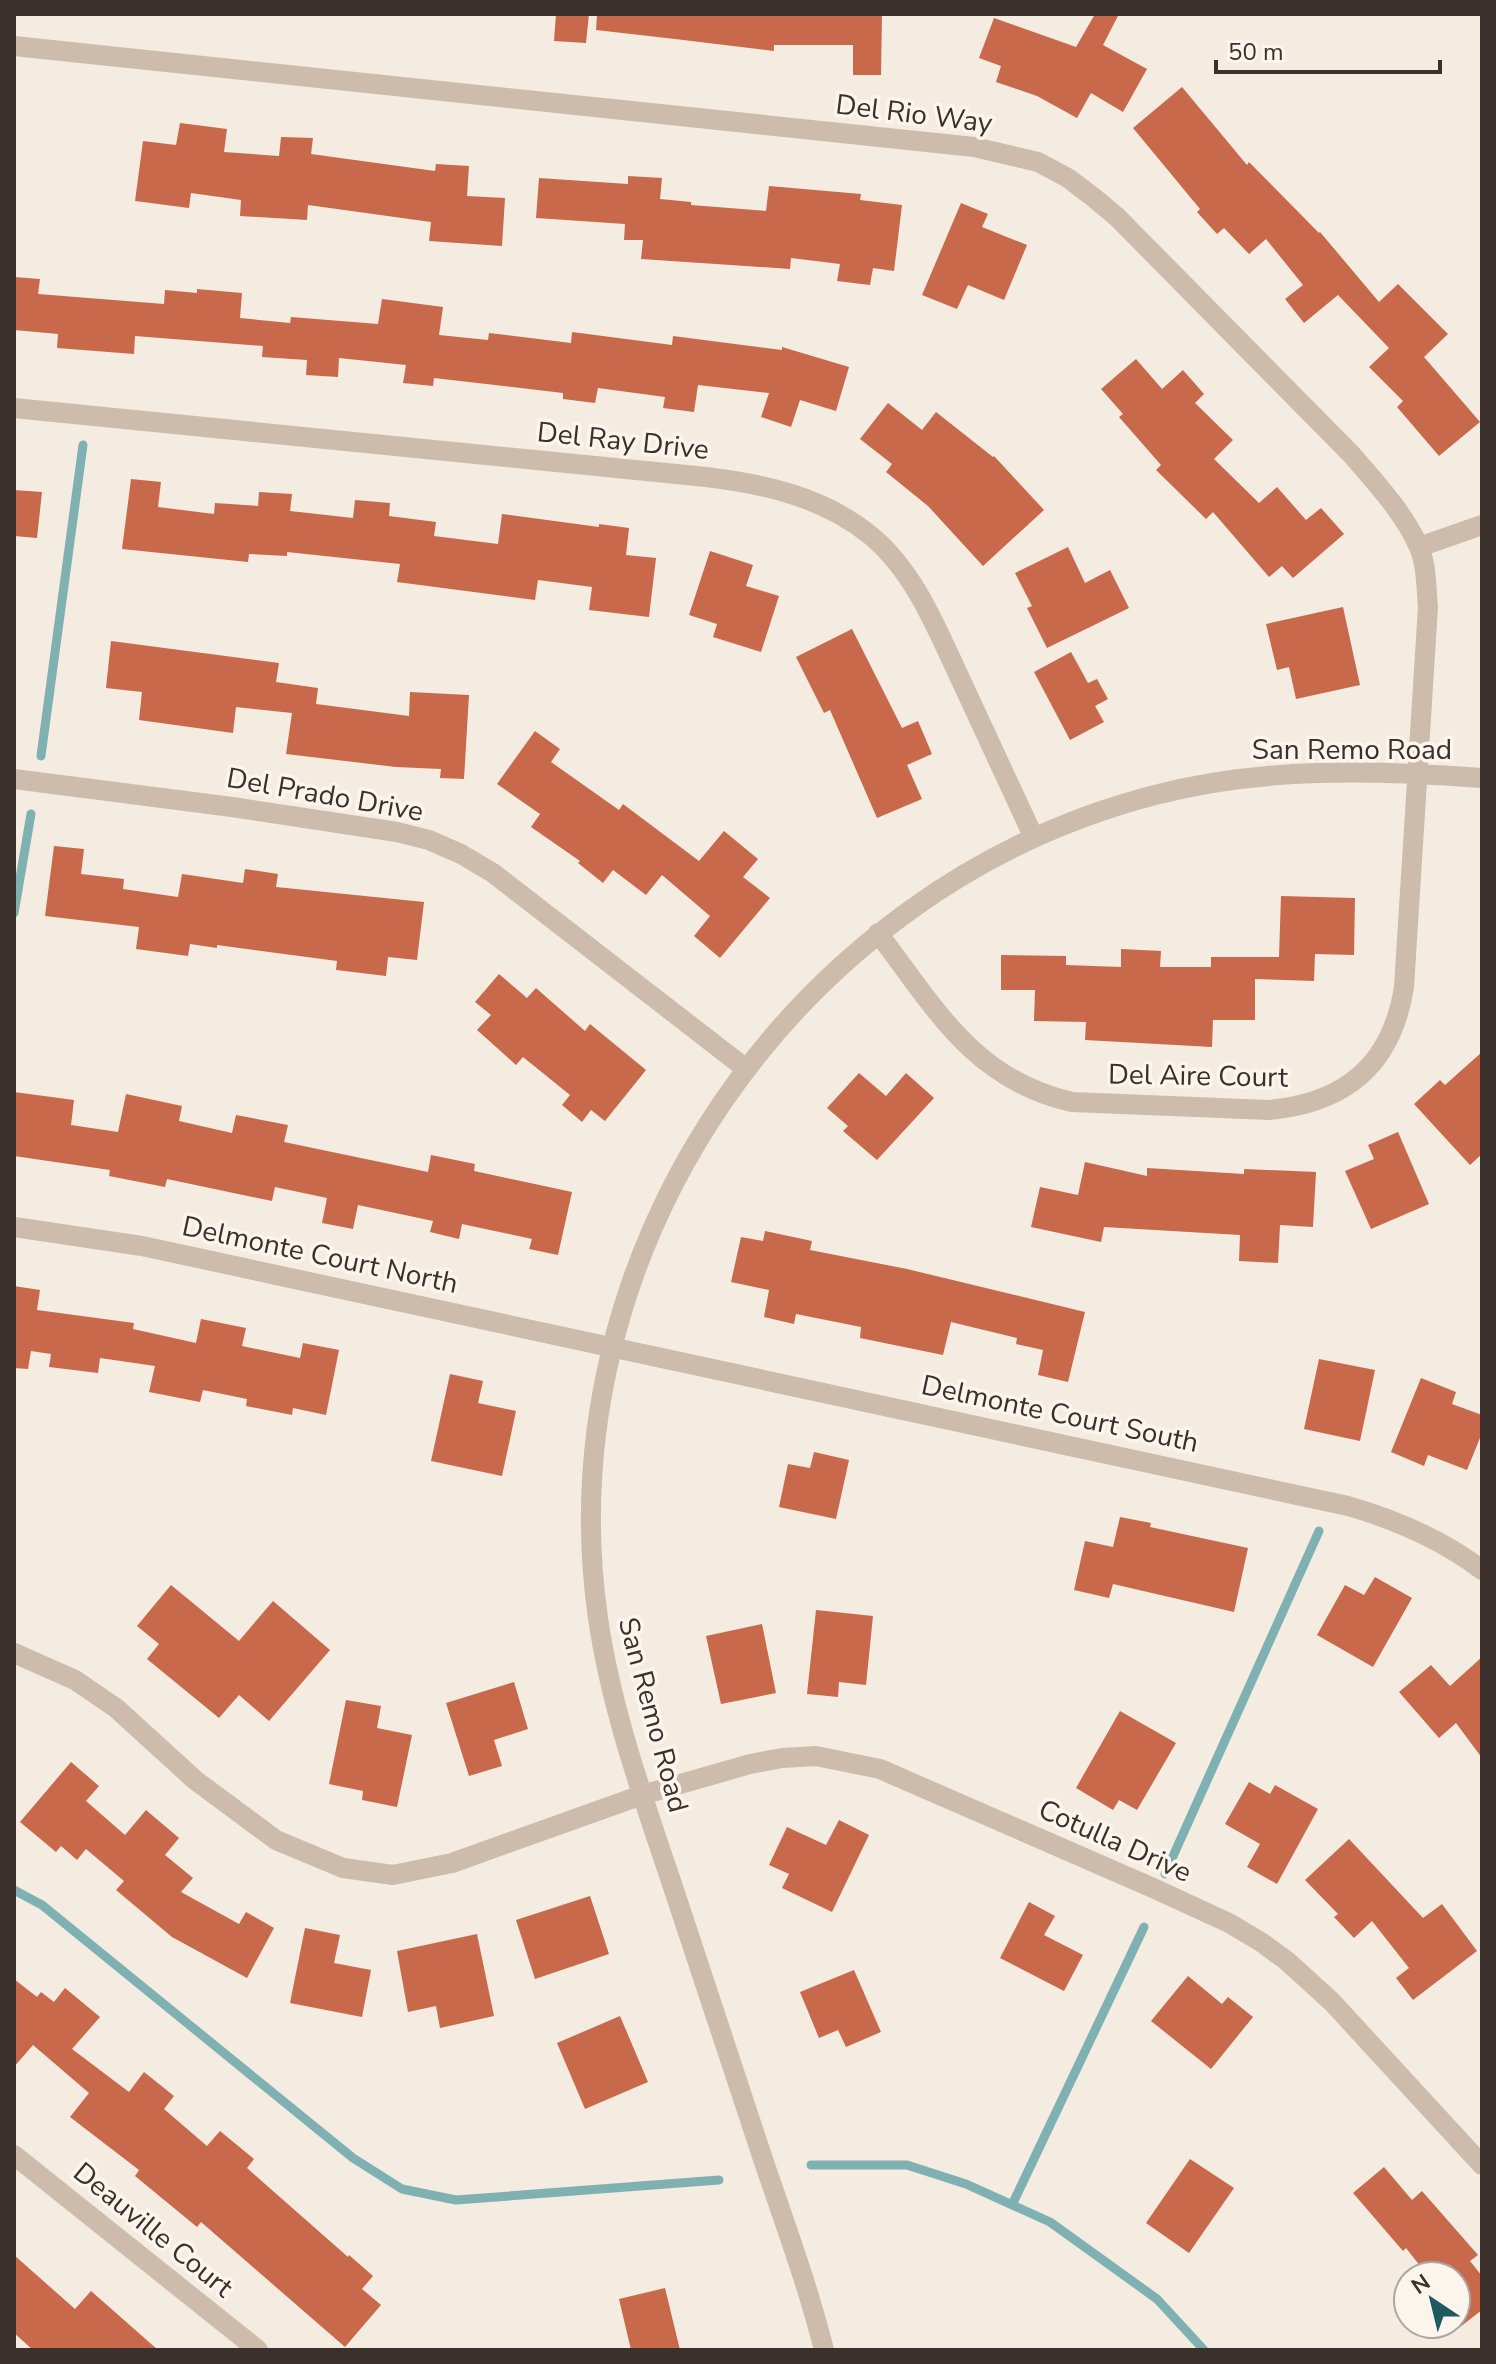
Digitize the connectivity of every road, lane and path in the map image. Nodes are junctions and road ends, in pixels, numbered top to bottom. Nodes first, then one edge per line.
1 (14, 46) edge
2 (14, 408) edge
3 (1482, 525) edge
4 (1419, 547) junction
5 (1418, 774) junction
6 (1482, 778) edge
7 (14, 779) edge
8 (1034, 838) junction
9 (878, 933) junction
10 (745, 1068) junction
11 (14, 1227) edge
12 (614, 1346) junction
13 (1482, 1570) edge
14 (14, 1653) edge
15 (642, 1795) junction
16 (14, 2155) edge
17 (1482, 2165) edge
18 (258, 2350) edge
19 (824, 2350) edge

1 - 4 street, Del Rio Way
2 - 8 street, Del Ray Drive
3 - 4 street
4 - 5 street, Del Rio Way
5 - 6 street, San Remo Road
5 - 8 street, San Remo Road
5 - 9 street, Del Aire Court
7 - 10 street, Del Prado Drive
8 - 9 street, San Remo Road
9 - 10 street, San Remo Road
10 - 12 street, San Remo Road
11 - 12 street, Delmonte Court North
12 - 13 street, Delmonte Court South
12 - 15 street, San Remo Road
14 - 15 street
15 - 17 street, Cotulla Drive
15 - 19 street, San Remo Road
16 - 18 street, Deauville Court

